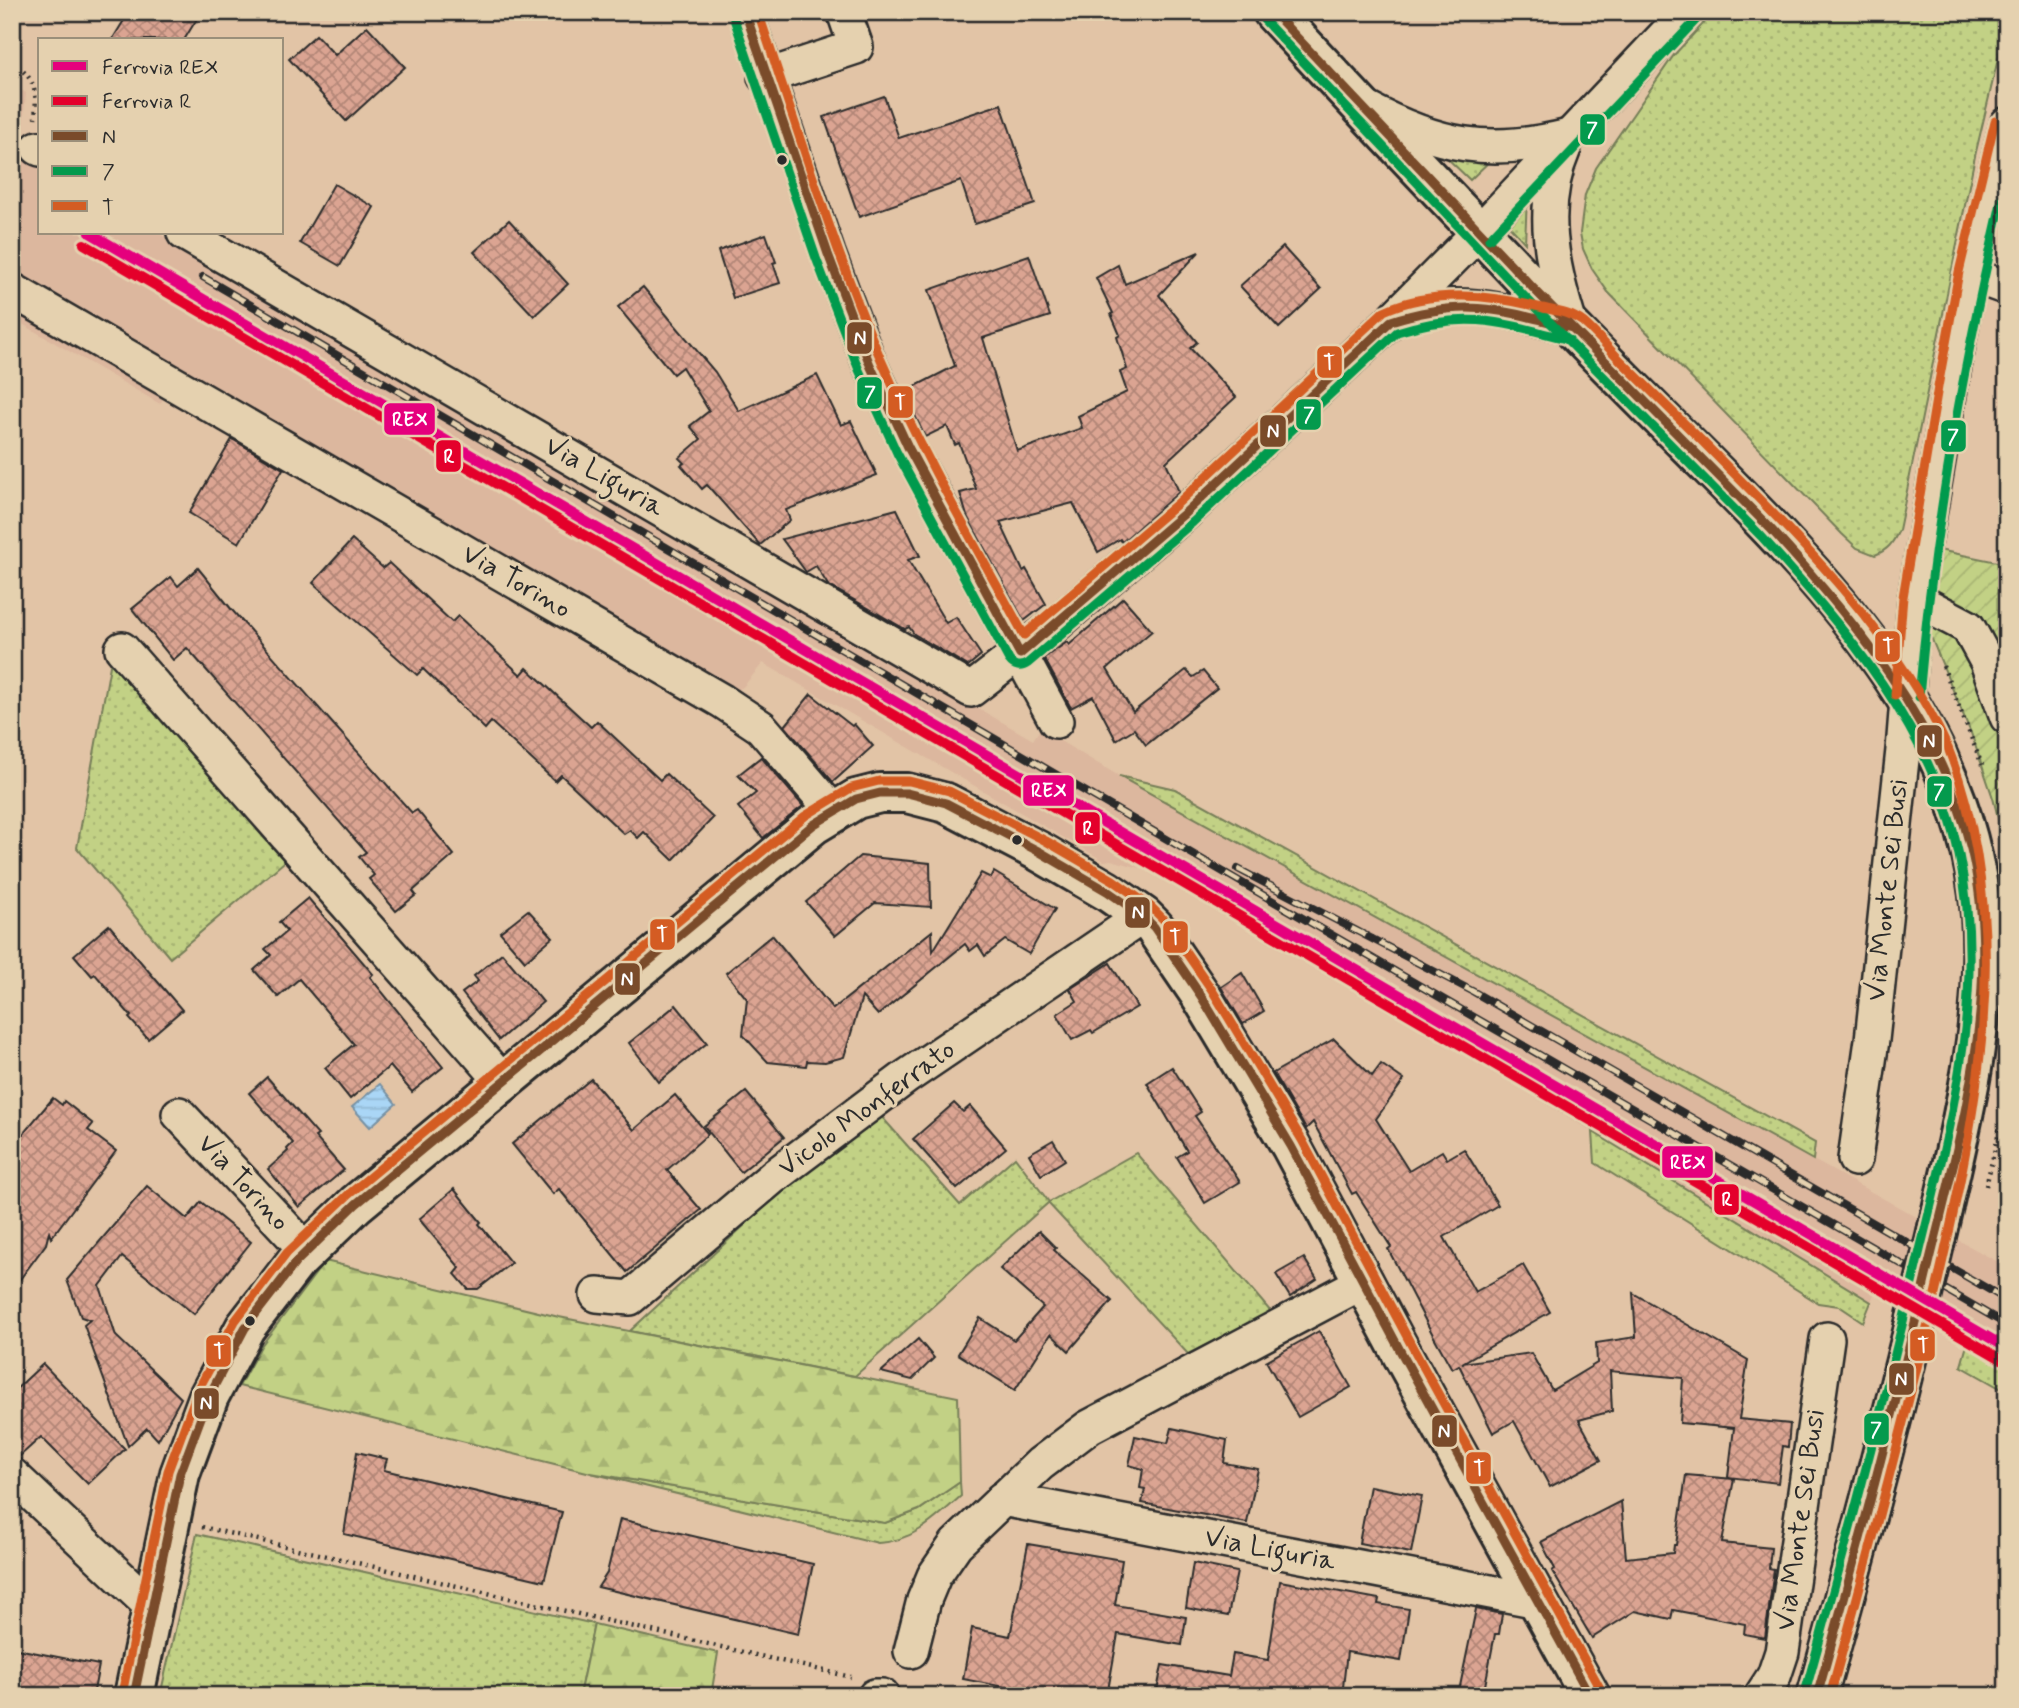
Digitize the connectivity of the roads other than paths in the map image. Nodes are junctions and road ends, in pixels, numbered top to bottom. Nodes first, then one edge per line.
1 (745, 12) edge
2 (844, 12) edge
3 (1273, 12) edge
4 (1687, 12) edge
5 (765, 77) junction
6 (1359, 104) junction
7 (2007, 124) edge
8 (1569, 136) junction
9 (1480, 231) junction
10 (186, 234) edge
11 (1971, 275) junction
12 (2007, 288) edge
13 (12, 290) edge
14 (1391, 321) junction
15 (1572, 328) junction
16 (1915, 599) junction
17 (122, 649) dead end
18 (1020, 654) junction
19 (1907, 696) junction
20 (2007, 717) edge
21 (1056, 721) dead end
22 (833, 811) junction
23 (1143, 916) junction
24 (503, 1083) junction
25 (179, 1114) dead end
26 (1854, 1159) dead end
27 (307, 1251) junction
28 (1363, 1282) junction
29 (597, 1295) dead end
30 (1827, 1339) dead end
31 (12, 1475) edge
32 (1002, 1499) junction
33 (1538, 1601) junction
34 (152, 1607) junction
35 (911, 1651) dead end
36 (134, 1696) edge
37 (1591, 1696) edge
38 (1761, 1696) edge
39 (1817, 1696) edge

1 - 5 street
2 - 5 street
3 - 6 main road
4 - 8 street
5 - 18 street
6 - 8 street
6 - 9 main road
7 - 11 street, Via Monte Sei Busi
8 - 9 street
8 - 15 street
9 - 14 street
9 - 15 main road
10 - 18 street, Via Liguria
11 - 12 street
11 - 16 street, Via Monte Sei Busi
13 - 22 street, Via Torino
14 - 15 street
14 - 18 street
15 - 19 main road
16 - 19 street, Via Monte Sei Busi
16 - 20 street
17 - 24 street
18 - 21 street
19 - 26 street, Via Monte Sei Busi
19 - 39 main road
22 - 23 main road, Via Torino
22 - 24 main road, Via Torino
23 - 28 main road
23 - 29 street, Vicolo Monferrato
24 - 27 main road, Via Torino
25 - 27 street, Via Torino
27 - 34 main road, Via Torino
28 - 32 street
28 - 33 main road
30 - 38 street, Via Monte Sei Busi
31 - 34 street
32 - 33 street, Via Liguria
32 - 35 street
33 - 37 main road
34 - 36 main road, Via Torino

